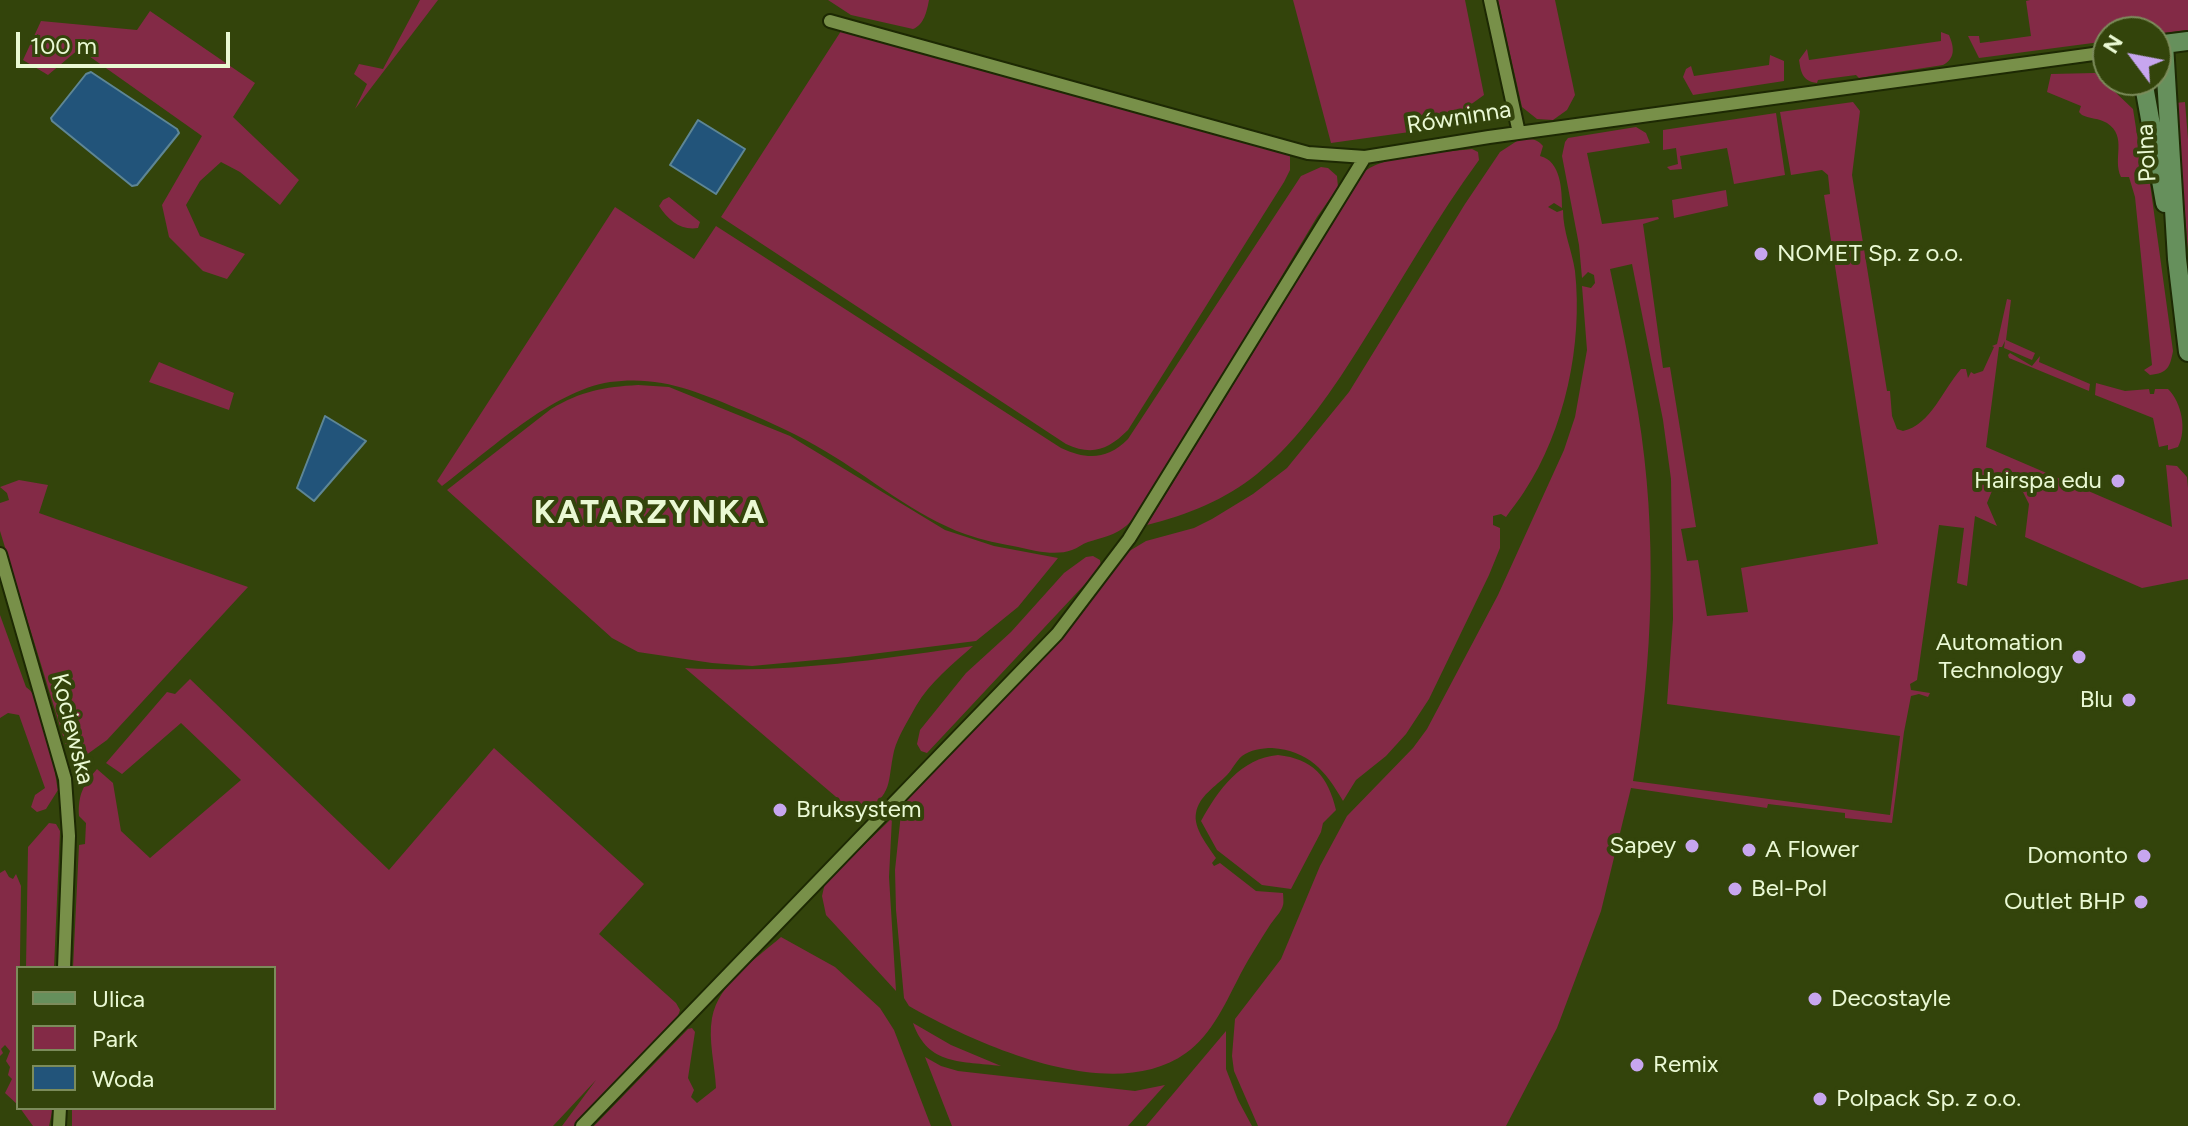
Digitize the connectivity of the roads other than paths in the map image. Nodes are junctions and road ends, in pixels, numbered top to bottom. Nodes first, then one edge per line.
1 (1490, 0) edge
2 (830, 21) dead end
3 (2092, 54) edge
4 (2145, 96) edge
5 (2164, 96) edge
6 (1519, 133) junction
7 (1365, 157) junction
8 (2177, 259) junction
9 (2188, 352) edge
10 (0, 554) edge
11 (64, 966) edge
12 (582, 1126) edge

1 - 6 street
2 - 7 street, Równinna
3 - 6 street, Równinna
4 - 8 street, Polna
5 - 8 street, Polna
6 - 7 street, Równinna
7 - 12 street
8 - 9 street, Polna
10 - 11 street, Kociewska

